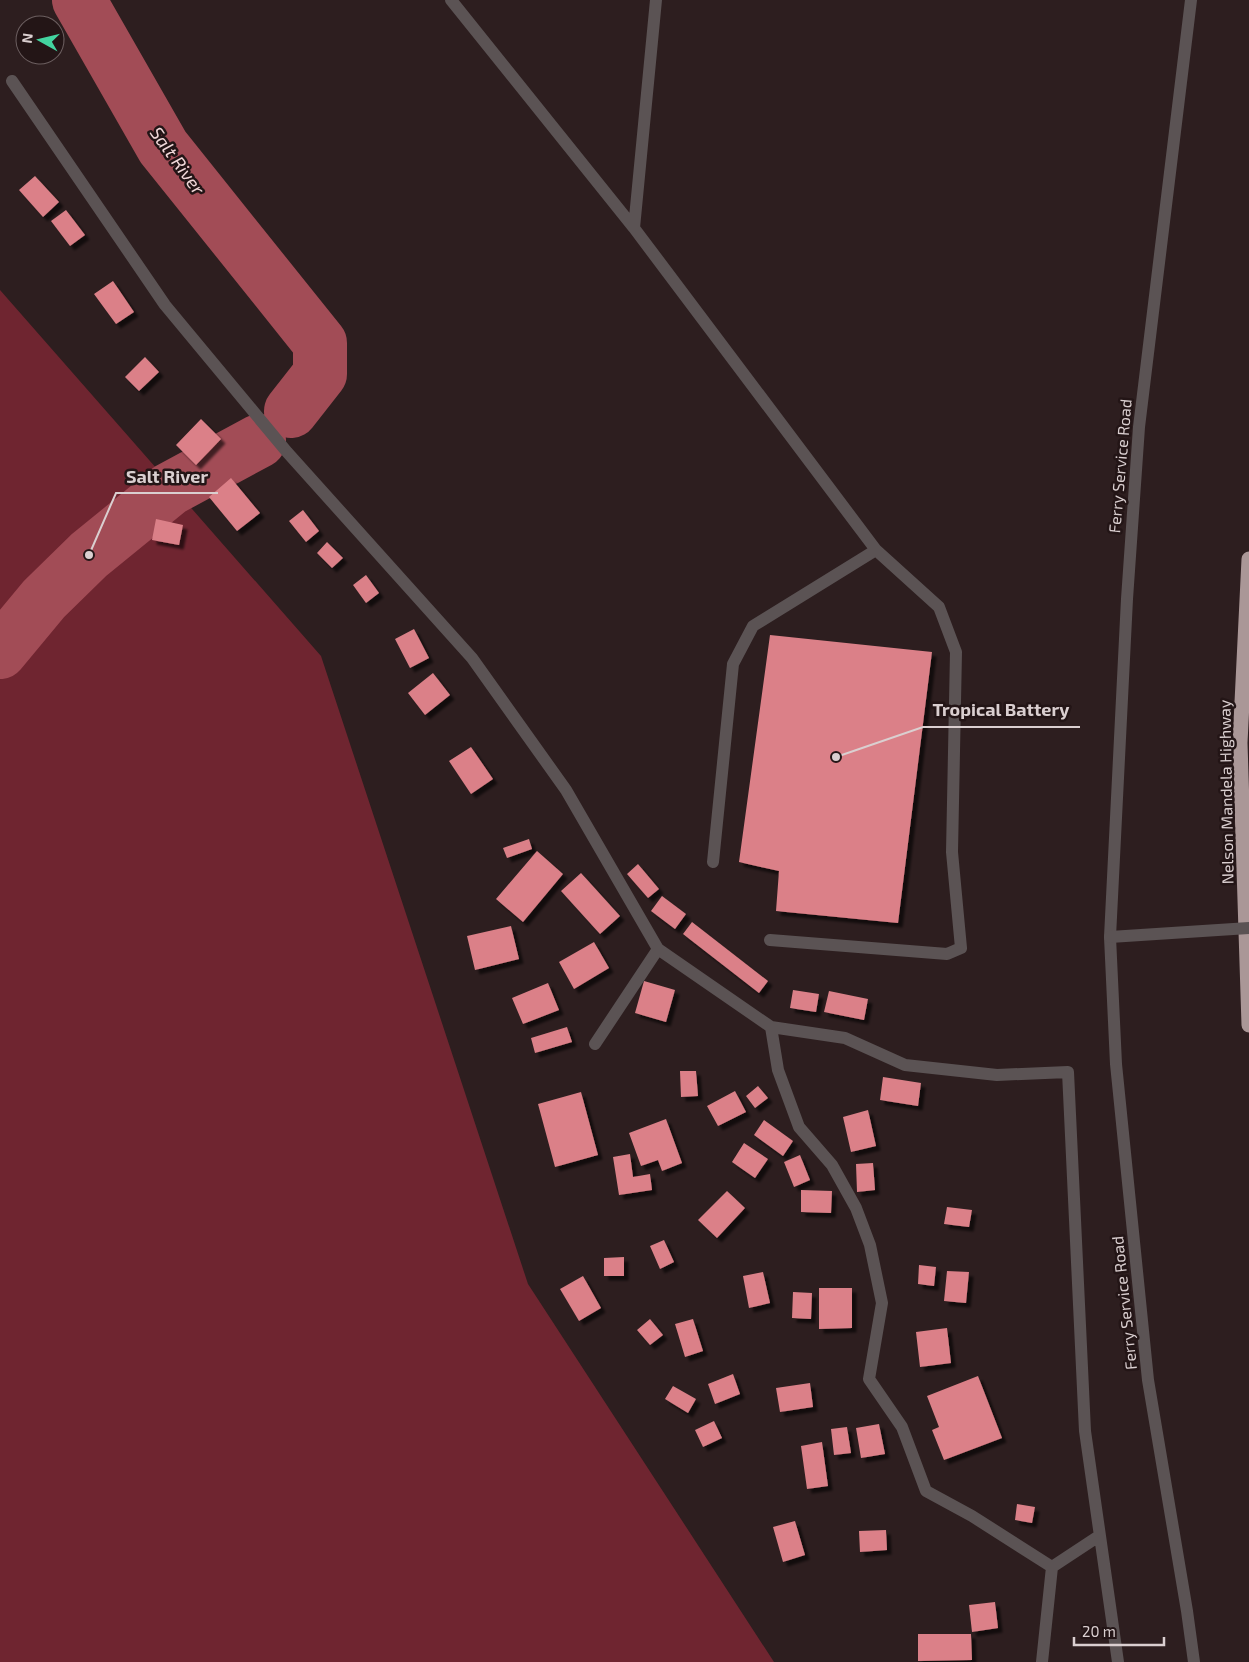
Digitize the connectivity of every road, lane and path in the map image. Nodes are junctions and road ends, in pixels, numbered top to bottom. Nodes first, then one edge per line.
1 (451, 0) edge
2 (656, 0) edge
3 (1191, 0) edge
4 (12, 80) dead end
5 (634, 228) junction
6 (876, 550) junction
7 (1249, 559) edge
8 (713, 862) dead end
9 (1249, 928) edge
10 (1110, 937) junction
11 (770, 940) dead end
12 (658, 949) junction
13 (1249, 1025) edge
14 (771, 1027) junction
15 (594, 1044) dead end
16 (1099, 1536) junction
17 (1052, 1567) junction
18 (1042, 1662) edge
19 (1118, 1662) edge
20 (1194, 1662) edge

1 - 5 street
2 - 5 street
3 - 10 street, Ferry Service Road
4 - 12 street
5 - 6 street
6 - 8 street
6 - 11 street
7 - 13 highway, Nelson Mandela Highway
9 - 10 street, bridge
10 - 20 street, Ferry Service Road
12 - 14 street
12 - 15 street
14 - 16 street
14 - 17 street
16 - 17 street
16 - 19 street
17 - 18 street

